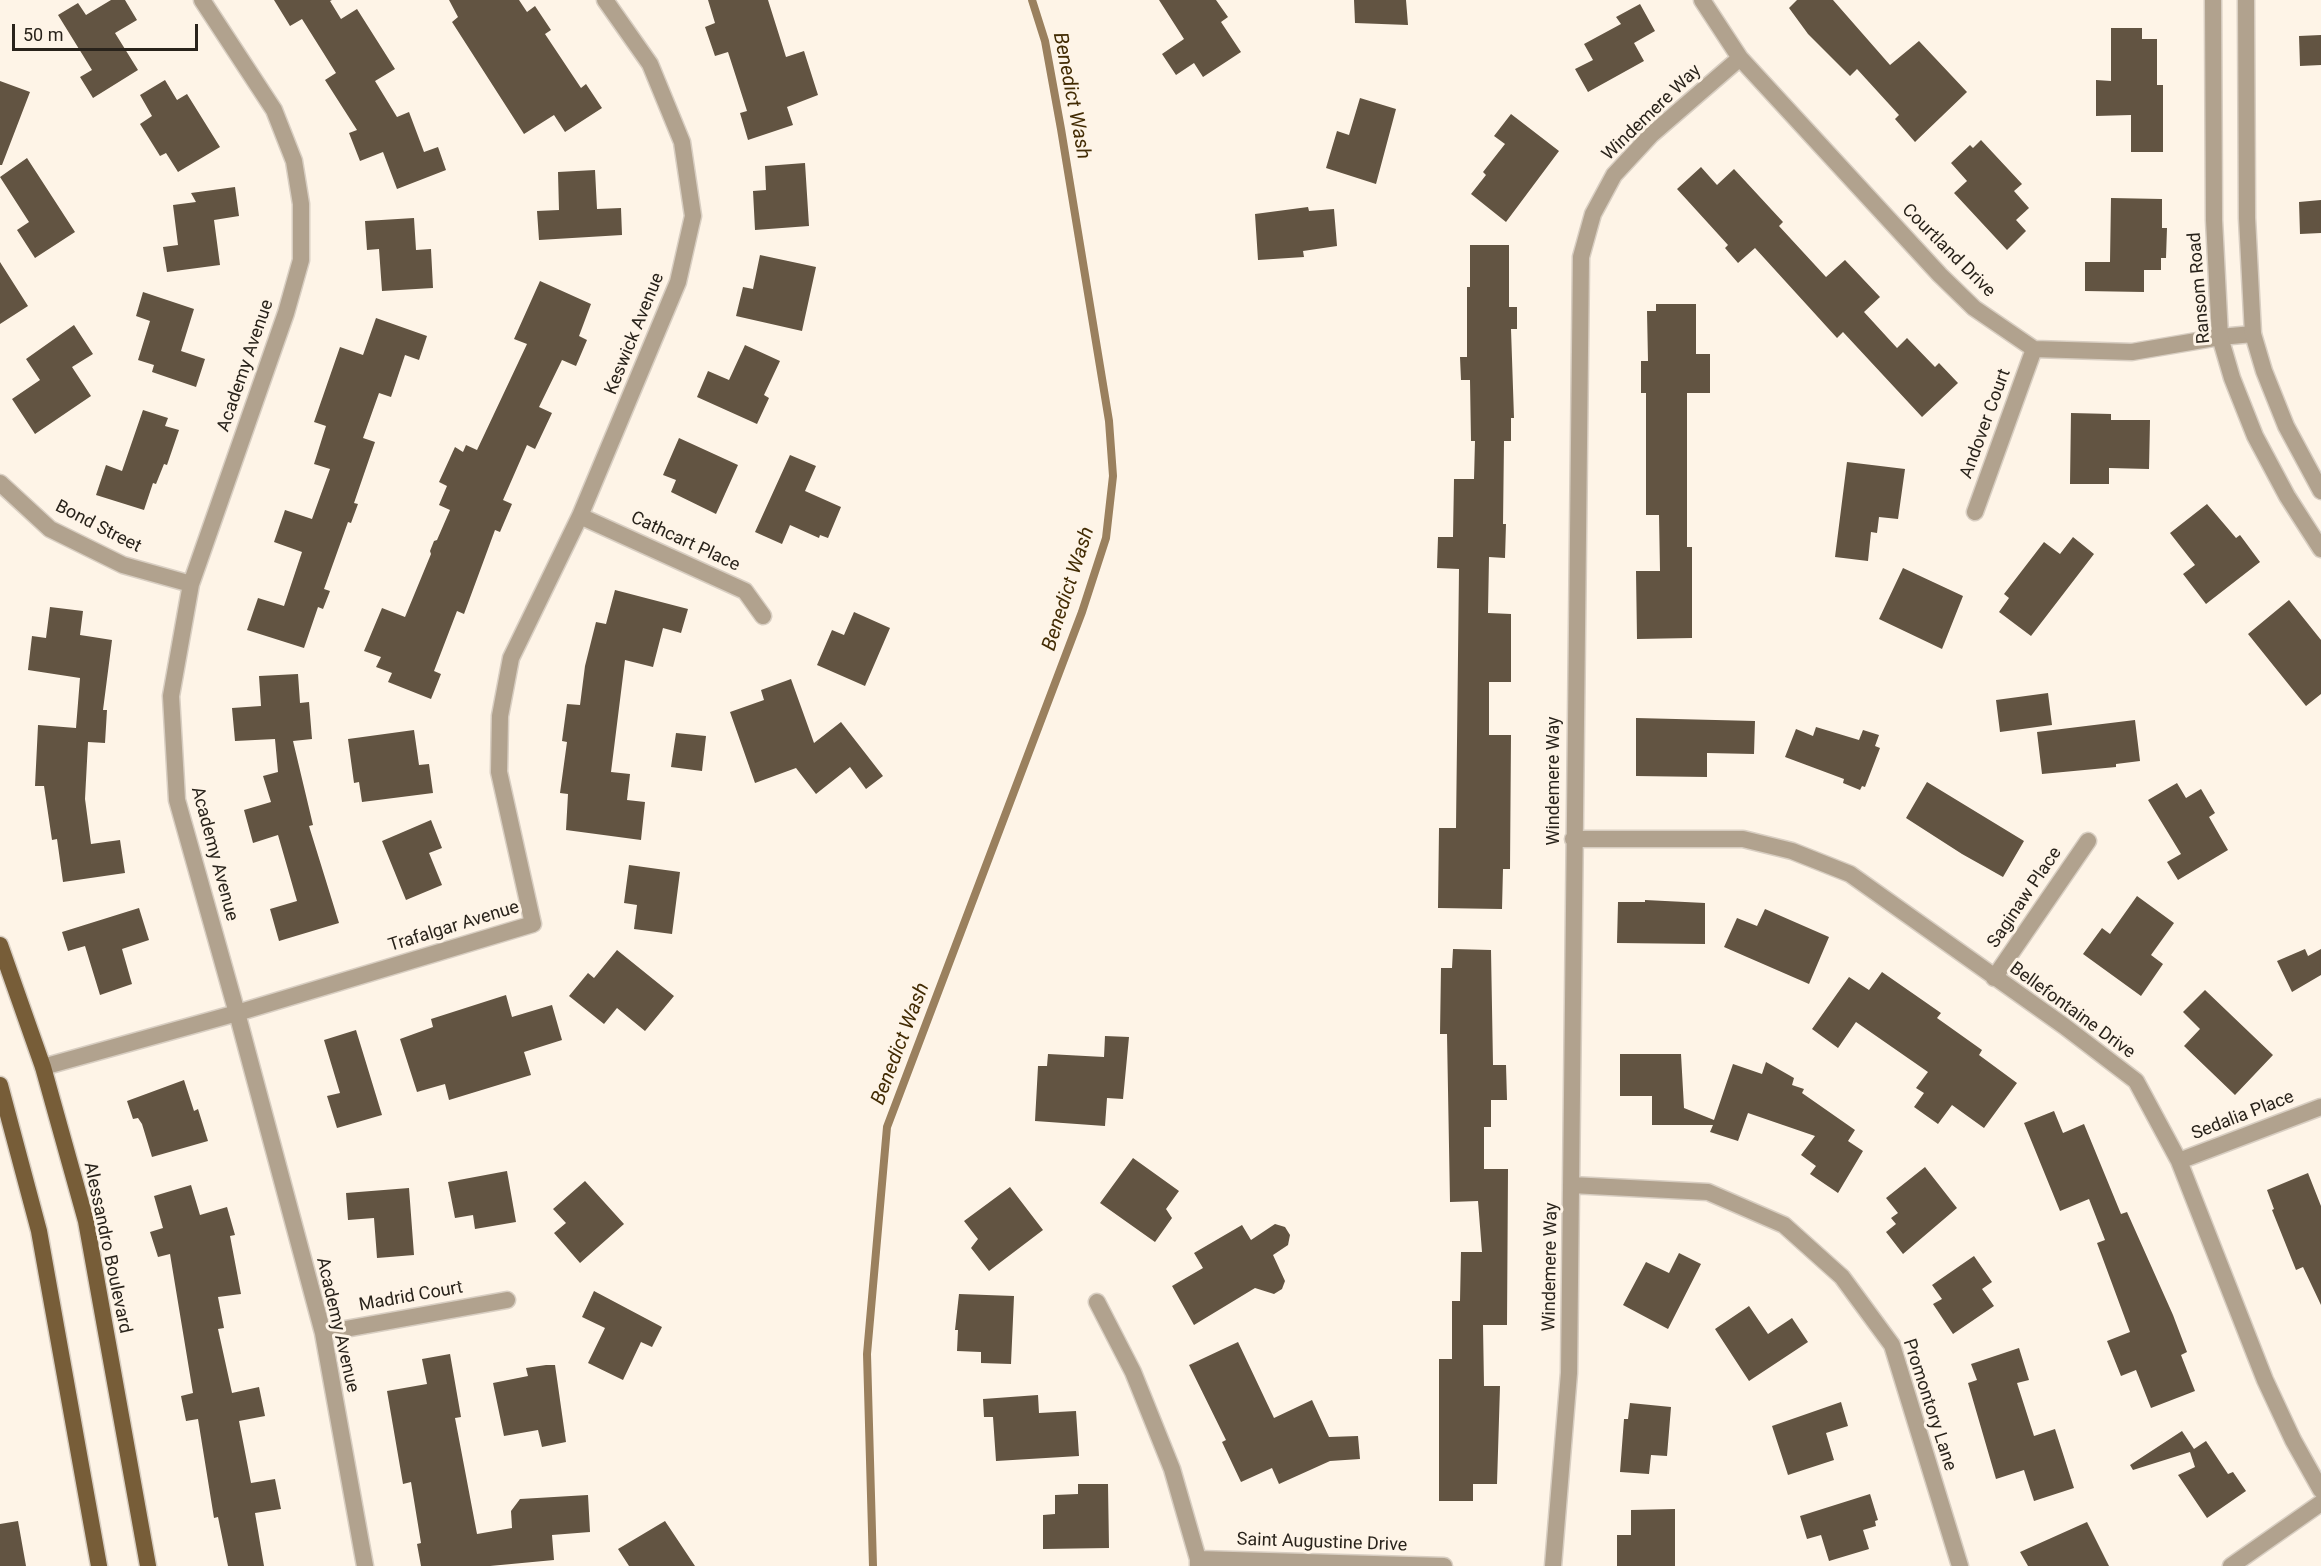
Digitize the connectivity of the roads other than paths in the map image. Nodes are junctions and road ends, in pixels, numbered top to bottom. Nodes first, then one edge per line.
1 (202, 0) edge
2 (605, 0) edge
3 (1702, 0) edge
4 (2213, 0) edge
5 (2246, 0) edge
6 (1740, 58) junction
7 (2253, 334) junction
8 (2220, 337) junction
9 (2034, 349) junction
10 (0, 483) edge
11 (2321, 491) edge
12 (1975, 512) dead end
13 (580, 516) junction
14 (2321, 549) edge
15 (191, 584) junction
16 (763, 616) dead end
17 (1573, 839) junction
18 (2088, 840) dead end
19 (0, 945) edge
20 (1994, 978) junction
21 (237, 1013) junction
22 (43, 1067) junction
23 (0, 1088) edge
24 (2321, 1107) edge
25 (2180, 1161) junction
26 (1571, 1185) junction
27 (507, 1300) dead end
28 (1097, 1302) dead end
29 (323, 1334) junction
30 (2321, 1490) edge
31 (2321, 1503) edge
32 (1198, 1563) edge
33 (99, 1566) edge
34 (148, 1566) edge
35 (364, 1566) edge
36 (1444, 1566) edge
37 (1553, 1566) edge
38 (1960, 1566) edge
39 (2231, 1566) edge

1 - 15 street, Academy Avenue
2 - 13 street, Keswick Avenue
3 - 6 street, Courtland Drive
4 - 8 street, Ransom Road
5 - 7 street
6 - 9 street, Courtland Drive
6 - 17 street, Windemere Way
7 - 8 street
7 - 11 street
8 - 9 street
8 - 14 street, Ransom Road
9 - 12 street, Andover Court
10 - 15 street, Bond Street
13 - 16 street, Cathcart Place
13 - 21 street, Trafalgar Avenue
15 - 21 street, Academy Avenue
17 - 20 street, Bellefontaine Drive
17 - 26 street, Windemere Way
18 - 20 street, Saginaw Place
19 - 22 main road, Alessandro Boulevard
20 - 25 street, Bellefontaine Drive
21 - 22 street, Trafalgar Avenue
21 - 29 street, Academy Avenue
22 - 34 main road, Alessandro Boulevard
23 - 33 main road
24 - 25 street, Sedalia Place
25 - 30 street, Bellefontaine Drive
26 - 37 street, Windemere Way
26 - 38 street, Promontory Lane
27 - 29 street, Madrid Court
28 - 32 street, Saint Augustine Drive
29 - 35 street, Academy Avenue
31 - 39 street
32 - 36 street, Saint Augustine Drive

